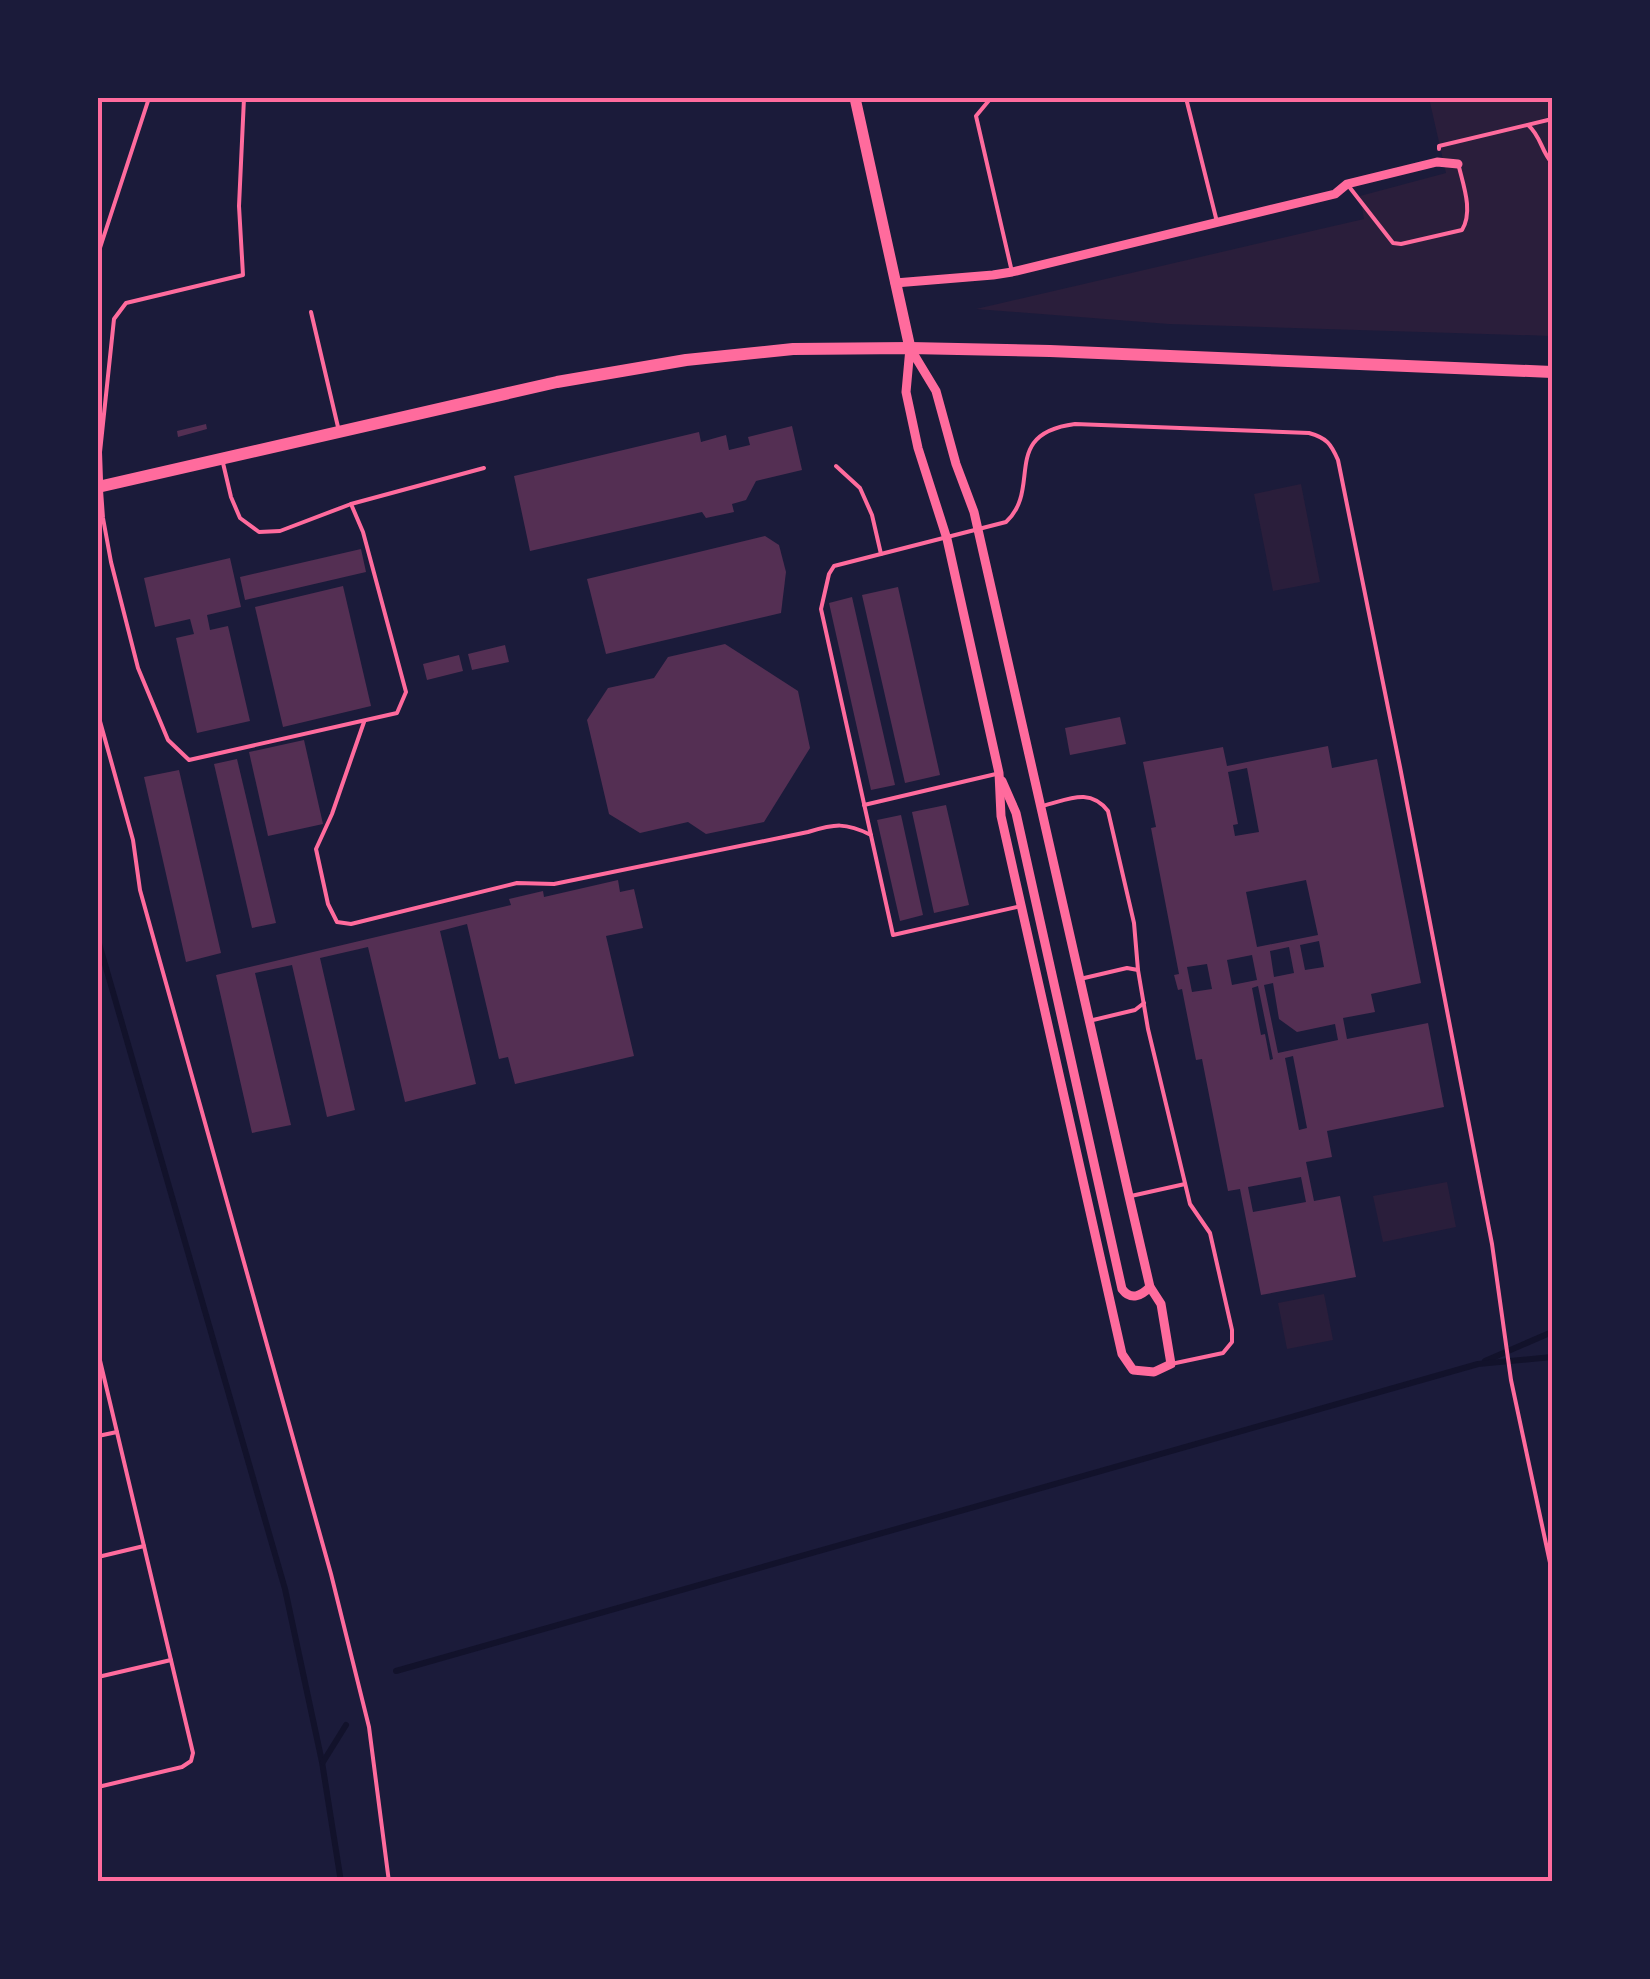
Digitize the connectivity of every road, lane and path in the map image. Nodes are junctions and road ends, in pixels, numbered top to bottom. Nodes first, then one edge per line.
1 (149, 98) edge
2 (244, 98) edge
3 (855, 98) edge
4 (991, 98) edge
5 (1186, 98) edge
6 (1552, 119) edge
7 (1528, 125) junction
8 (1439, 146) dead end
9 (1552, 163) edge
10 (1458, 164) joint
11 (1347, 184) junction
12 (1217, 222) junction
13 (98, 254) edge
14 (1012, 272) junction
15 (895, 283) junction
16 (310, 312) dead end
17 (910, 348) junction
18 (1552, 372) edge
19 (339, 432) junction
20 (222, 458) junction
21 (836, 466) dead end
22 (484, 468) dead end
23 (99, 487) edge
24 (351, 504) junction
25 (977, 531) junction
26 (947, 539) junction
27 (881, 554) junction
28 (98, 714) edge
29 (364, 720) junction
30 (999, 774) junction
31 (864, 805) junction
32 (1040, 806) junction
33 (871, 835) junction
34 (1021, 906) junction
35 (1138, 970) junction
36 (1079, 980) junction
37 (1144, 1003) junction
38 (1088, 1021) junction
39 (1185, 1184) junction
40 (1128, 1196) junction
41 (1150, 1286) junction
42 (98, 1352) edge
43 (1171, 1364) junction
44 (117, 1432) junction
45 (98, 1436) edge
46 (144, 1546) junction
47 (98, 1558) edge
48 (1552, 1572) edge
49 (171, 1660) junction
50 (98, 1677) edge
51 (98, 1787) edge
52 (389, 1882) edge

1 - 13 path
2 - 23 lane
3 - 15 street
4 - 14 lane
5 - 12 lane
6 - 7 path
7 - 8 path
7 - 9 path
10 - 11 street
10 - 11 lane
11 - 12 street
12 - 14 street
14 - 15 street
15 - 17 street
16 - 19 lane
17 - 18 main road
17 - 19 main road
17 - 25 street
17 - 26 street
19 - 20 main road
20 - 23 main road
20 - 24 lane
21 - 27 lane
22 - 24 lane
23 - 29 lane
24 - 29 lane
25 - 26 lane
25 - 32 street
25 - 48 lane
26 - 27 lane
26 - 30 street
27 - 31 lane
28 - 52 path
29 - 33 lane
30 - 31 lane
30 - 34 street
30 - 41 street
31 - 33 lane
32 - 35 lane
32 - 36 street
33 - 34 lane
34 - 43 street
35 - 36 lane
35 - 37 lane
36 - 38 street
37 - 38 lane
37 - 39 lane
38 - 40 street
39 - 40 lane
39 - 43 lane
40 - 41 street
41 - 43 street
42 - 44 lane
44 - 45 lane
44 - 46 lane
46 - 47 lane
46 - 49 lane
49 - 50 lane
49 - 51 lane

